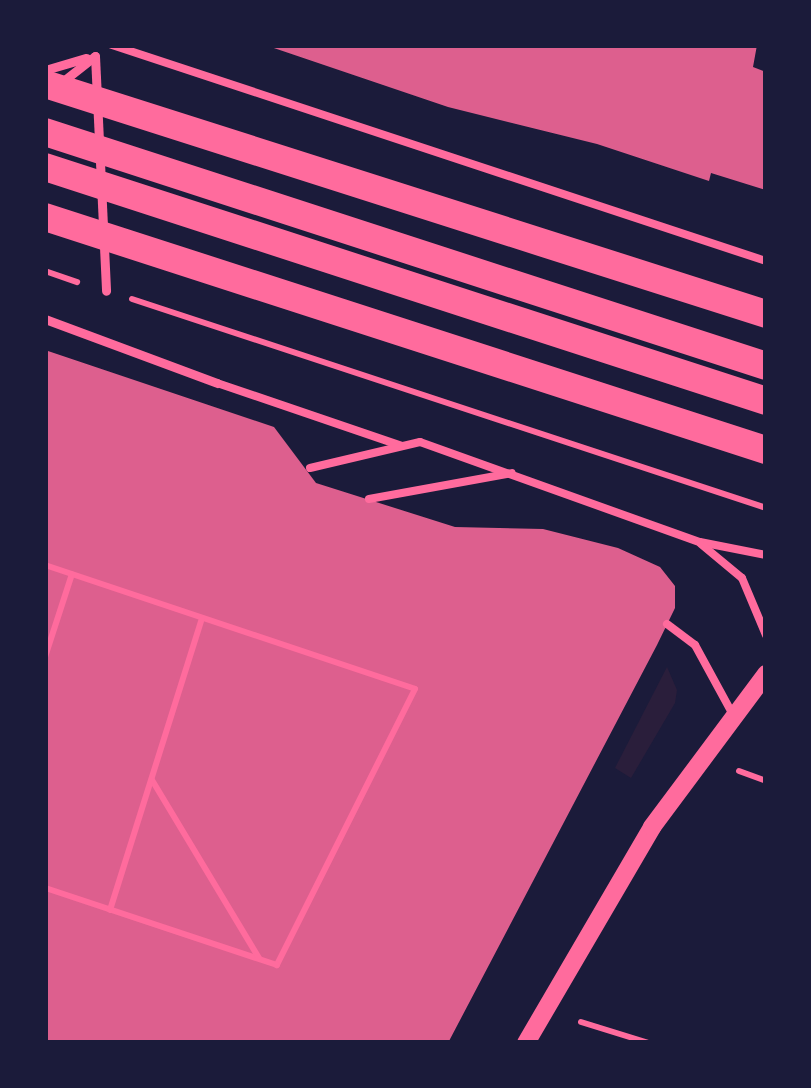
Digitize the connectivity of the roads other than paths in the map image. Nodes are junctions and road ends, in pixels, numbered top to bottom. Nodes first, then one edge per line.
1 (112, 45) edge
2 (95, 56) junction
3 (45, 70) edge
4 (45, 84) edge
5 (45, 98) edge
6 (45, 132) edge
7 (45, 168) edge
8 (45, 217) edge
9 (766, 261) edge
10 (106, 291) road end
11 (766, 314) edge
12 (45, 319) edge
13 (766, 366) edge
14 (217, 383) joint
15 (766, 400) edge
16 (402, 446) junction
17 (766, 450) edge
18 (310, 468) dead end
19 (517, 472) junction
20 (370, 499) dead end
21 (700, 542) junction
22 (766, 555) edge
23 (667, 624) dead end
24 (766, 635) edge
25 (766, 674) edge
26 (732, 713) junction
27 (526, 1043) edge

1 - 9 lane
2 - 3 street
2 - 5 street
2 - 10 street
4 - 11 highway
6 - 13 highway
7 - 15 highway
8 - 17 highway
12 - 14 street
14 - 16 lane
16 - 18 lane
16 - 19 lane
19 - 20 lane
19 - 21 lane
21 - 22 lane
21 - 24 lane
23 - 26 lane
25 - 26 street
26 - 27 street

